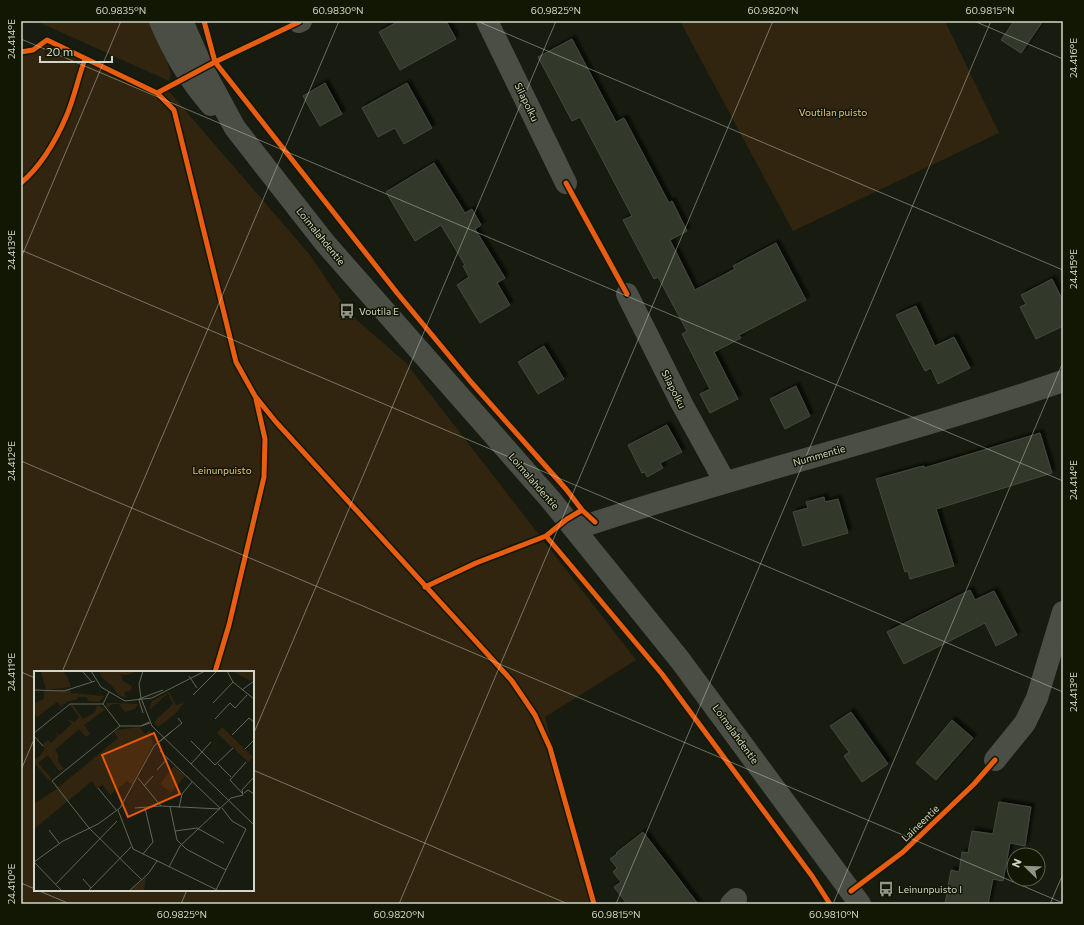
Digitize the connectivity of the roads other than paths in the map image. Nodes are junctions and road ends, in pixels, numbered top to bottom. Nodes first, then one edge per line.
1 (160, 21) edge
2 (182, 21) edge
3 (487, 21) edge
4 (235, 128) junction
5 (566, 183) dead end
6 (627, 294) dead end
7 (1063, 381) edge
8 (725, 482) junction
9 (575, 529) junction
10 (1063, 612) edge
11 (995, 760) dead end
12 (860, 904) edge

1 - 4 street, Loimalahdentie
2 - 4 street, Loimalahdentie
3 - 5 street, Silapolku
4 - 9 street, Loimalahdentie
6 - 8 street, Silapolku
7 - 8 street, Nummentie
8 - 9 street, Nummentie
9 - 12 street, Loimalahdentie
10 - 11 street

